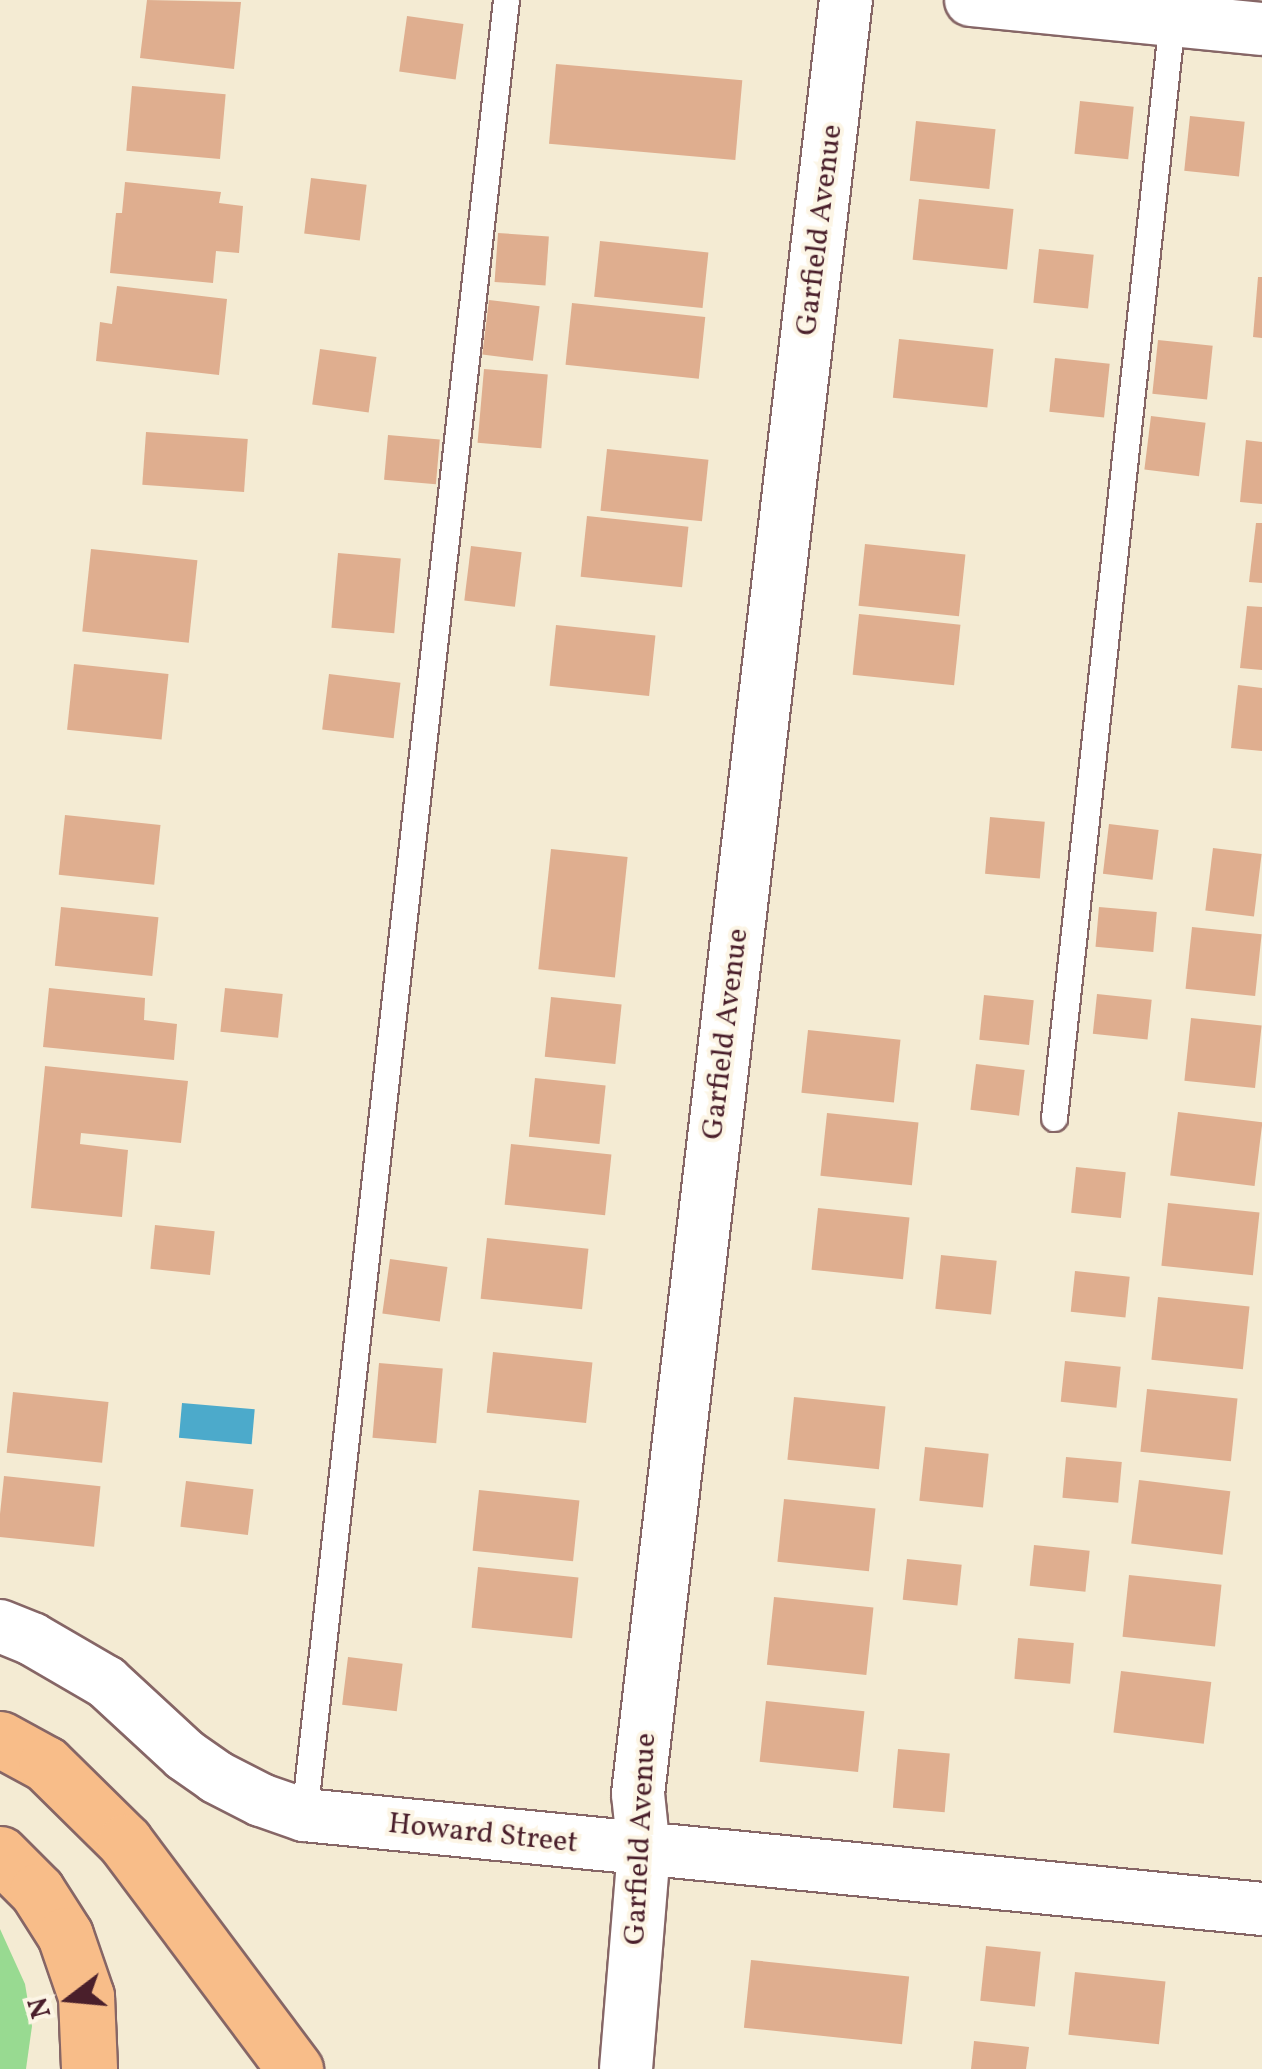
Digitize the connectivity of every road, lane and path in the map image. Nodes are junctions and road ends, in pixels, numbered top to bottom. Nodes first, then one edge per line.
1 (506, 0) edge
2 (846, 0) edge
3 (971, 0) edge
4 (1172, 20) junction
5 (1262, 30) edge
6 (1054, 1118) dead end
7 (0, 1626) edge
8 (0, 1739) edge
9 (304, 1815) junction
10 (644, 1852) junction
11 (0, 1854) edge
12 (1262, 1908) edge
13 (88, 2069) edge
14 (295, 2069) edge
15 (626, 2069) edge

1 - 9 lane
2 - 10 street, Garfield Avenue
3 - 4 street
4 - 5 street
4 - 6 lane
7 - 9 street, Howard Street
8 - 14 highway
9 - 10 street, Howard Street
10 - 12 street, Howard Street
10 - 15 street, Garfield Avenue
11 - 13 highway

